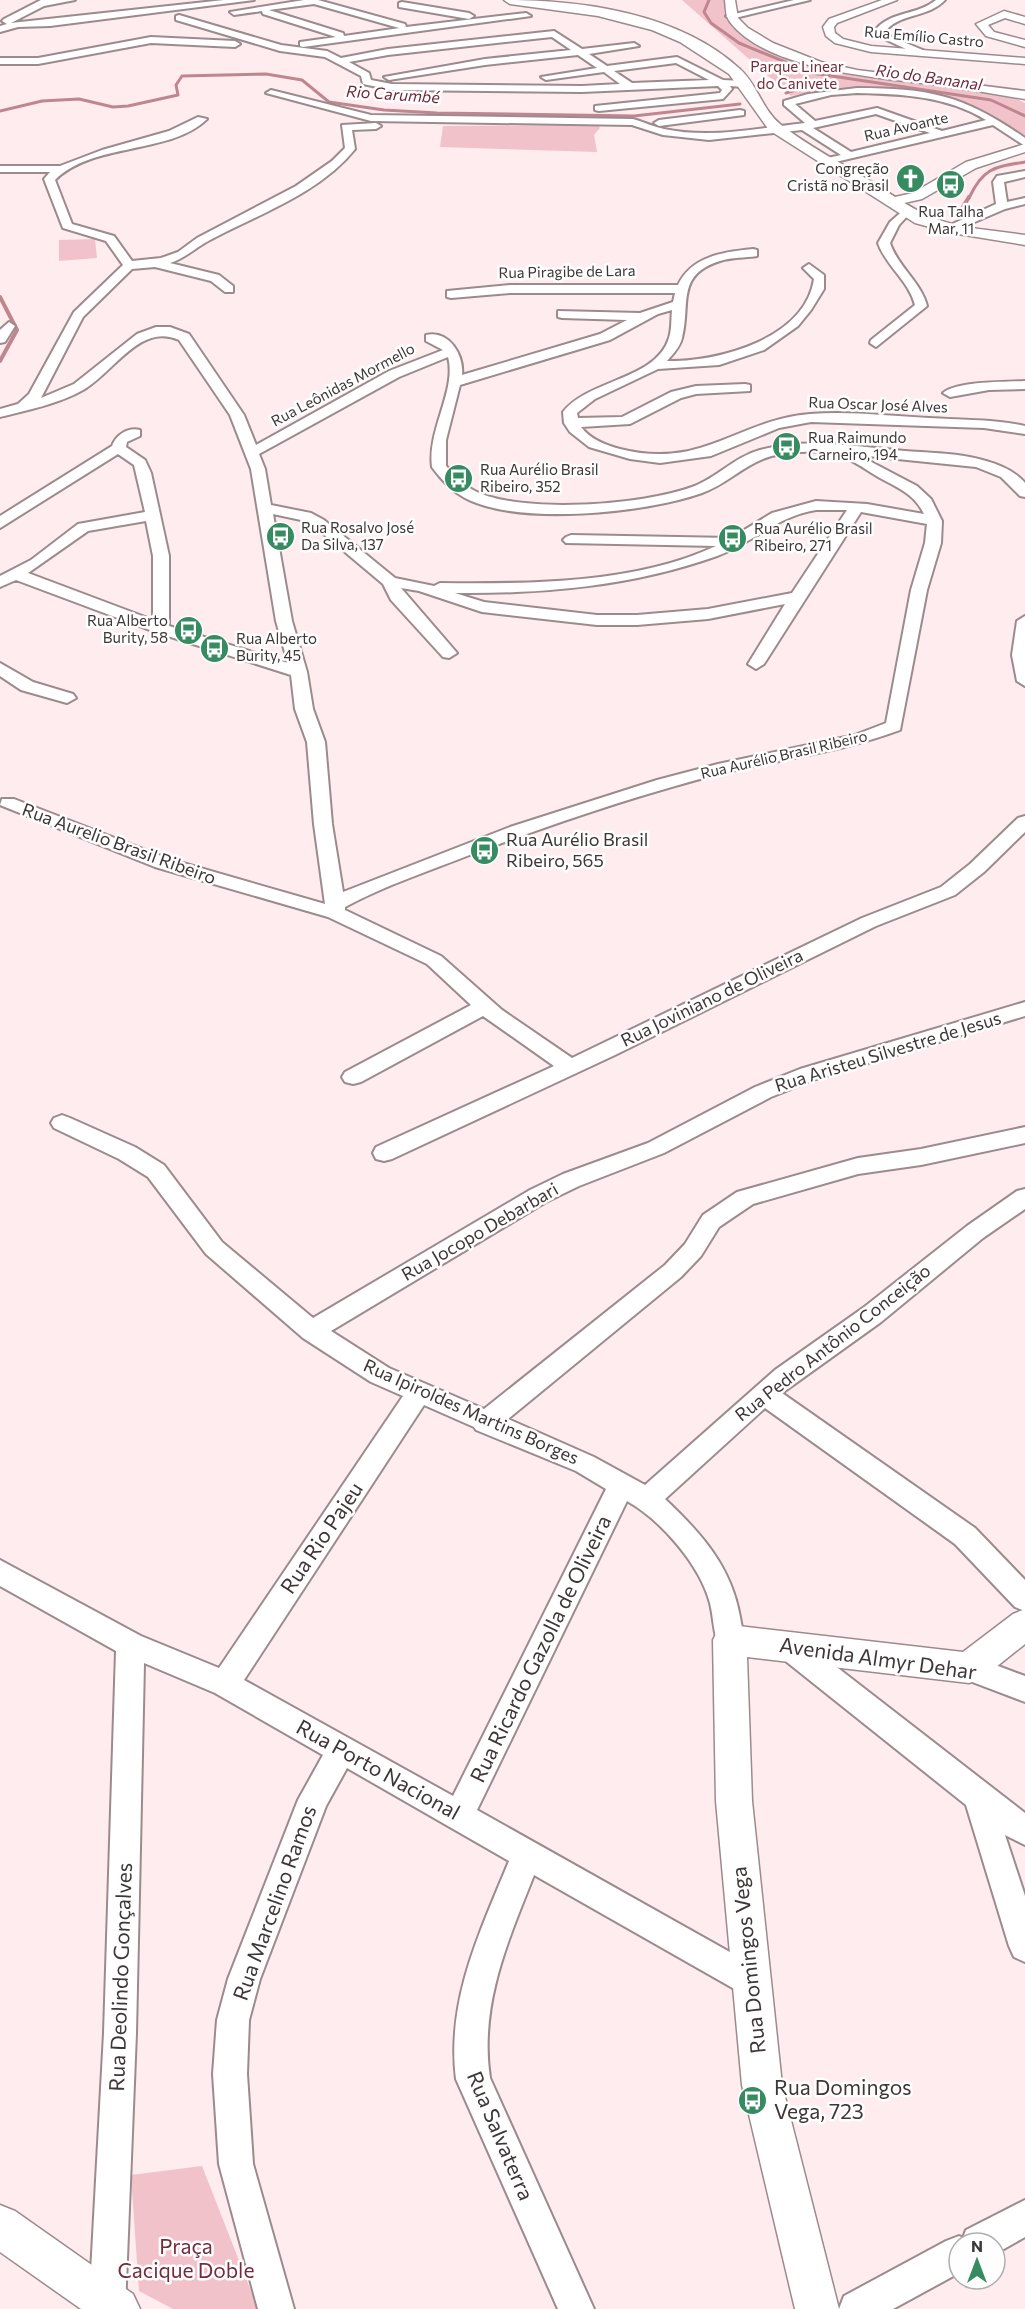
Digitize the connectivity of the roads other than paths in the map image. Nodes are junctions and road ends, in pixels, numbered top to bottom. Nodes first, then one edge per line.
1 (71, 0) edge
2 (134, 0) edge
3 (250, 0) edge
4 (510, 0) edge
5 (730, 0) edge
6 (806, 0) edge
7 (892, 0) edge
8 (942, 0) edge
9 (1005, 0) edge
10 (46, 1) edge
11 (310, 1) edge
12 (402, 5) dead end
13 (141, 10) junction
14 (261, 10) junction
15 (1004, 14) junction
16 (214, 15) dead end
17 (202, 16) dead end
18 (526, 16) dead end
19 (731, 16) junction
20 (1025, 21) edge
21 (68, 22) junction
22 (481, 22) junction
23 (103, 25) dead end
24 (7, 26) edge
25 (412, 28) junction
26 (348, 37) junction
27 (1025, 44) edge
28 (445, 45) junction
29 (634, 46) dead end
30 (280, 48) junction
31 (579, 50) junction
32 (922, 53) junction
33 (0, 61) edge
34 (340, 61) junction
35 (1025, 61) edge
36 (605, 68) junction
37 (366, 82) junction
38 (720, 83) junction
39 (743, 84) junction
40 (428, 86) junction
41 (630, 86) junction
42 (271, 93) dead end
43 (1025, 95) edge
44 (723, 96) junction
45 (591, 108) dead end
46 (740, 112) junction
47 (202, 119) dead end
48 (422, 120) junction
49 (633, 122) junction
50 (992, 122) junction
51 (808, 125) junction
52 (782, 131) junction
53 (752, 133) junction
54 (942, 134) junction
55 (1025, 143) edge
56 (1025, 148) edge
57 (850, 156) junction
58 (829, 163) junction
59 (0, 169) edge
60 (60, 169) junction
61 (1025, 174) edge
62 (1025, 201) edge
63 (891, 202) junction
64 (1002, 206) junction
65 (906, 212) junction
66 (952, 228) junction
67 (1024, 243) edge
68 (753, 253) dead end
69 (154, 263) junction
70 (129, 265) junction
71 (809, 268) dead end
72 (229, 289) dead end
73 (683, 289) junction
74 (451, 294) dead end
75 (678, 304) junction
76 (562, 314) dead end
77 (642, 317) junction
78 (911, 317) junction
79 (9, 326) dead end
80 (922, 326) dead end
81 (431, 338) dead end
82 (904, 338) dead end
83 (0, 339) edge
84 (452, 351) junction
85 (655, 365) junction
86 (453, 383) junction
87 (1025, 385) edge
88 (745, 388) dead end
89 (950, 393) dead end
90 (23, 407) junction
91 (0, 413) edge
92 (571, 421) junction
93 (1025, 430) edge
94 (135, 433) dead end
95 (118, 448) junction
96 (838, 450) junction
97 (251, 453) junction
98 (1025, 493) edge
99 (857, 507) junction
100 (266, 508) junction
101 (153, 515) junction
102 (935, 521) junction
103 (0, 523) edge
104 (571, 540) dead end
105 (736, 541) junction
106 (16, 574) junction
107 (0, 582) edge
108 (390, 582) junction
109 (422, 587) junction
110 (798, 597) junction
111 (1025, 621) edge
112 (161, 629) junction
113 (448, 653) dead end
114 (756, 664) dead end
115 (0, 668) edge
116 (298, 672) junction
117 (1025, 681) edge
118 (67, 698) dead end
119 (8, 803) dead end
120 (1025, 822) edge
121 (335, 908) junction
122 (485, 1006) junction
123 (1025, 1009) edge
124 (569, 1066) junction
125 (353, 1077) dead end
126 (62, 1123) dead end
127 (1025, 1135) edge
128 (656, 1148) joint
129 (384, 1153) dead end
130 (1025, 1197) edge
131 (312, 1330) junction
132 (419, 1392) junction
133 (764, 1393) junction
134 (485, 1423) junction
135 (622, 1483) junction
136 (647, 1499) junction
137 (0, 1572) edge
138 (1025, 1599) edge
139 (1025, 1624) edge
140 (729, 1640) junction
141 (131, 1646) junction
142 (787, 1646) junction
143 (969, 1668) junction
144 (225, 1684) junction
145 (1025, 1689) edge
146 (341, 1750) junction
147 (978, 1797) junction
148 (459, 1815) junction
149 (1025, 1831) edge
150 (527, 1856) junction
151 (1025, 1946) edge
152 (749, 1980) junction
153 (1025, 2218) edge
154 (0, 2226) edge
155 (1001, 2231) edge
156 (947, 2260) edge
157 (111, 2306) edge
158 (276, 2309) edge
159 (576, 2309) edge
160 (817, 2309) edge
161 (856, 2309) edge

1 - 10 street
2 - 13 street
3 - 13 street
4 - 39 main road
5 - 19 street
6 - 19 street
7 - 32 street, Rua Emílio Castro
8 - 32 street
9 - 15 street
10 - 24 street
11 - 14 street
11 - 25 street
12 - 22 street
13 - 21 street
14 - 16 street
14 - 26 street
15 - 20 street
15 - 27 street
17 - 30 street
18 - 22 street
19 - 43 street
21 - 23 street
21 - 24 street
22 - 25 street
25 - 26 street
25 - 28 street
26 - 30 street
28 - 31 street
28 - 34 street
29 - 31 street
30 - 33 street
30 - 34 street
31 - 36 street
31 - 37 street
32 - 35 street, Rua Emílio Castro
34 - 37 street
36 - 38 street
36 - 40 street
36 - 41 street
37 - 40 street
38 - 39 street
38 - 41 street
38 - 44 street
39 - 52 main road
40 - 41 street
42 - 48 street
44 - 45 street
44 - 46 street
46 - 49 street
46 - 53 street
47 - 60 street
48 - 49 street
48 - 69 street
49 - 53 street
50 - 51 street
50 - 54 street, Rua Avoante
50 - 55 street
51 - 52 street
51 - 54 street
51 - 57 street
52 - 53 street
52 - 58 main road
54 - 57 street, Rua Avoante
56 - 63 street
57 - 58 street, Rua Avoante
58 - 63 main road
59 - 60 street
60 - 70 street
61 - 64 street
62 - 64 street
63 - 65 main road
64 - 66 street
65 - 66 main road
65 - 78 street
66 - 67 main road
68 - 73 street
69 - 70 street
69 - 72 street
70 - 90 street
71 - 85 street
73 - 74 street, Rua Piragibe de Lara
73 - 75 street
75 - 77 street
75 - 85 street
76 - 77 street
77 - 86 street
78 - 80 street
78 - 82 street
79 - 83 street
81 - 84 street
84 - 86 street
84 - 97 street, Rua Leônidas Mormello
85 - 92 street
86 - 96 street
87 - 89 street
88 - 92 street
90 - 91 street
90 - 97 street
92 - 93 street, Rua Oscar José Alves
94 - 95 street
95 - 101 street
95 - 103 street
96 - 98 street
96 - 102 street
97 - 100 street
99 - 102 street
99 - 105 street
99 - 110 street
100 - 108 street
100 - 116 street
101 - 106 street
101 - 112 street
102 - 121 street, Rua Aurélio Brasil Ribeiro
104 - 105 street
105 - 109 street
106 - 107 street
106 - 112 street
108 - 109 street
108 - 113 street
109 - 110 street
110 - 114 street
111 - 117 street
112 - 116 street
115 - 118 street
116 - 121 street
119 - 121 street, Rua Aurelio Brasil Ribeiro
120 - 124 street, Rua Joviniano de Oliveira
121 - 122 street, Rua Aurelio Brasil Ribeiro
122 - 124 street, Rua Aurelio Brasil Ribeiro
122 - 125 street
123 - 128 street, Rua Aristeu Silvestre de Jesus
124 - 129 street, Rua Joviniano de Oliveira
126 - 131 street, Rua Ipiroldes Martins Borges
127 - 134 street
128 - 131 street, Rua Jocopo Debarbari
130 - 133 street, Rua Pedro Antônio Conceição
131 - 132 street, Rua Ipiroldes Martins Borges
132 - 134 street, Rua Ipiroldes Martins Borges
132 - 144 street, Rua Rio Pajeu
133 - 136 street, Rua Pedro Antônio Conceição
133 - 138 street
134 - 135 street, Rua Ipiroldes Martins Borges
135 - 136 street, Rua Ipiroldes Martins Borges
135 - 148 street, Rua Ricardo Gazolla de Oliveira
136 - 140 street, Rua Ipiroldes Martins Borges
137 - 141 street, Rua Porto Nacional
139 - 143 street
140 - 142 street, Avenida Almyr Dehar
140 - 152 street, Rua Domingos Vega
141 - 144 street, Rua Porto Nacional
141 - 157 street, Rua Deolindo Gonçalves
142 - 143 street, Avenida Almyr Dehar
142 - 147 street
143 - 145 street, Avenida Almyr Dehar
144 - 146 street, Rua Porto Nacional
146 - 148 street, Rua Porto Nacional
146 - 158 street, Rua Marcelino Ramos
147 - 149 street
147 - 151 street
148 - 150 street, Rua Porto Nacional
150 - 152 street, Rua Porto Nacional
150 - 159 street, Rua Salvaterra
152 - 160 street, Rua Domingos Vega
153 - 155 street
154 - 157 street
156 - 161 street

